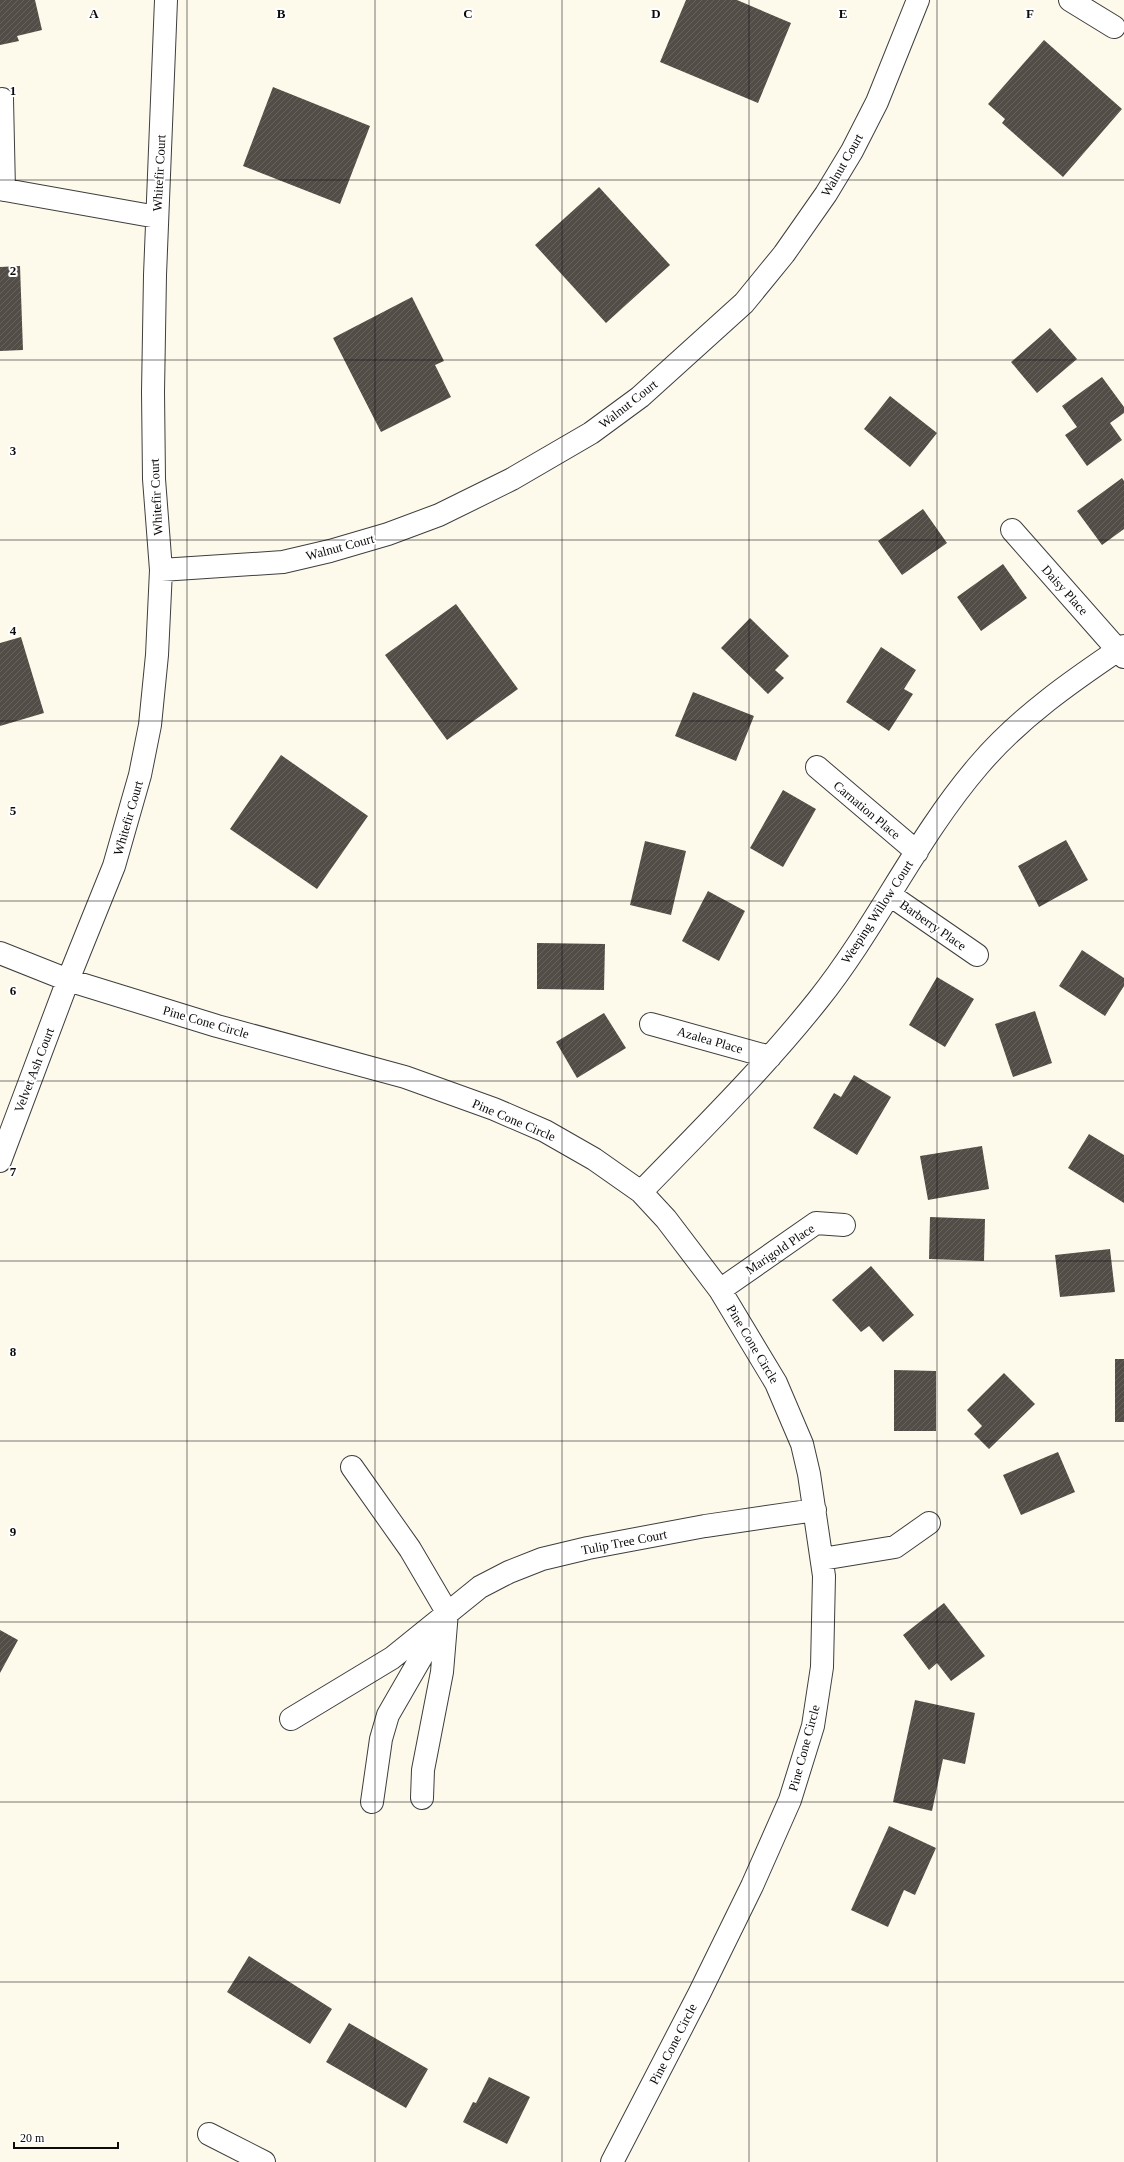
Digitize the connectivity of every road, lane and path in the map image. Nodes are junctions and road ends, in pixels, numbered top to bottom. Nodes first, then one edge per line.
1 (166, 0) edge
2 (918, 0) edge
3 (1070, 0) edge
4 (1114, 27) dead end
5 (2, 98) dead end
6 (2, 189) edge
7 (157, 217) junction
8 (1012, 530) dead end
9 (161, 570) junction
10 (1122, 651) edge
11 (817, 767) dead end
12 (917, 852) junction
13 (890, 894) junction
14 (0, 953) edge
15 (977, 955) dead end
16 (68, 980) junction
17 (651, 1024) dead end
18 (770, 1057) junction
19 (0, 1161) edge
20 (641, 1192) junction
21 (844, 1225) dead end
22 (720, 1290) junction
23 (352, 1467) dead end
24 (815, 1510) junction
25 (929, 1523) dead end
26 (822, 1559) junction
27 (447, 1612) junction
28 (291, 1719) dead end
29 (422, 1798) dead end
30 (372, 1802) dead end
31 (209, 2134) dead end
32 (264, 2162) edge
33 (612, 2162) edge

1 - 7 street, Whitefir Court
2 - 9 street, Walnut Court
3 - 4 street
5 - 6 street
6 - 7 street
7 - 9 street, Whitefir Court
8 - 10 street, Daisy Place
9 - 16 street, Whitefir Court
10 - 12 street, Weeping Willow Court
11 - 12 street, Carnation Place
12 - 13 street, Weeping Willow Court
13 - 15 street, Barberry Place
13 - 18 street, Weeping Willow Court
14 - 16 street, Pine Cone Circle
16 - 19 street, Velvet Ash Court
16 - 20 street, Pine Cone Circle
17 - 18 street, Azalea Place
18 - 20 street, Weeping Willow Court
20 - 22 street, Pine Cone Circle
21 - 22 street, Marigold Place
22 - 24 street, Pine Cone Circle
23 - 27 street
24 - 26 street, Pine Cone Circle
24 - 27 street, Tulip Tree Court
25 - 26 street
26 - 33 street, Pine Cone Circle
27 - 28 street, Tulip Tree Court
27 - 29 street
27 - 30 street
31 - 32 street

